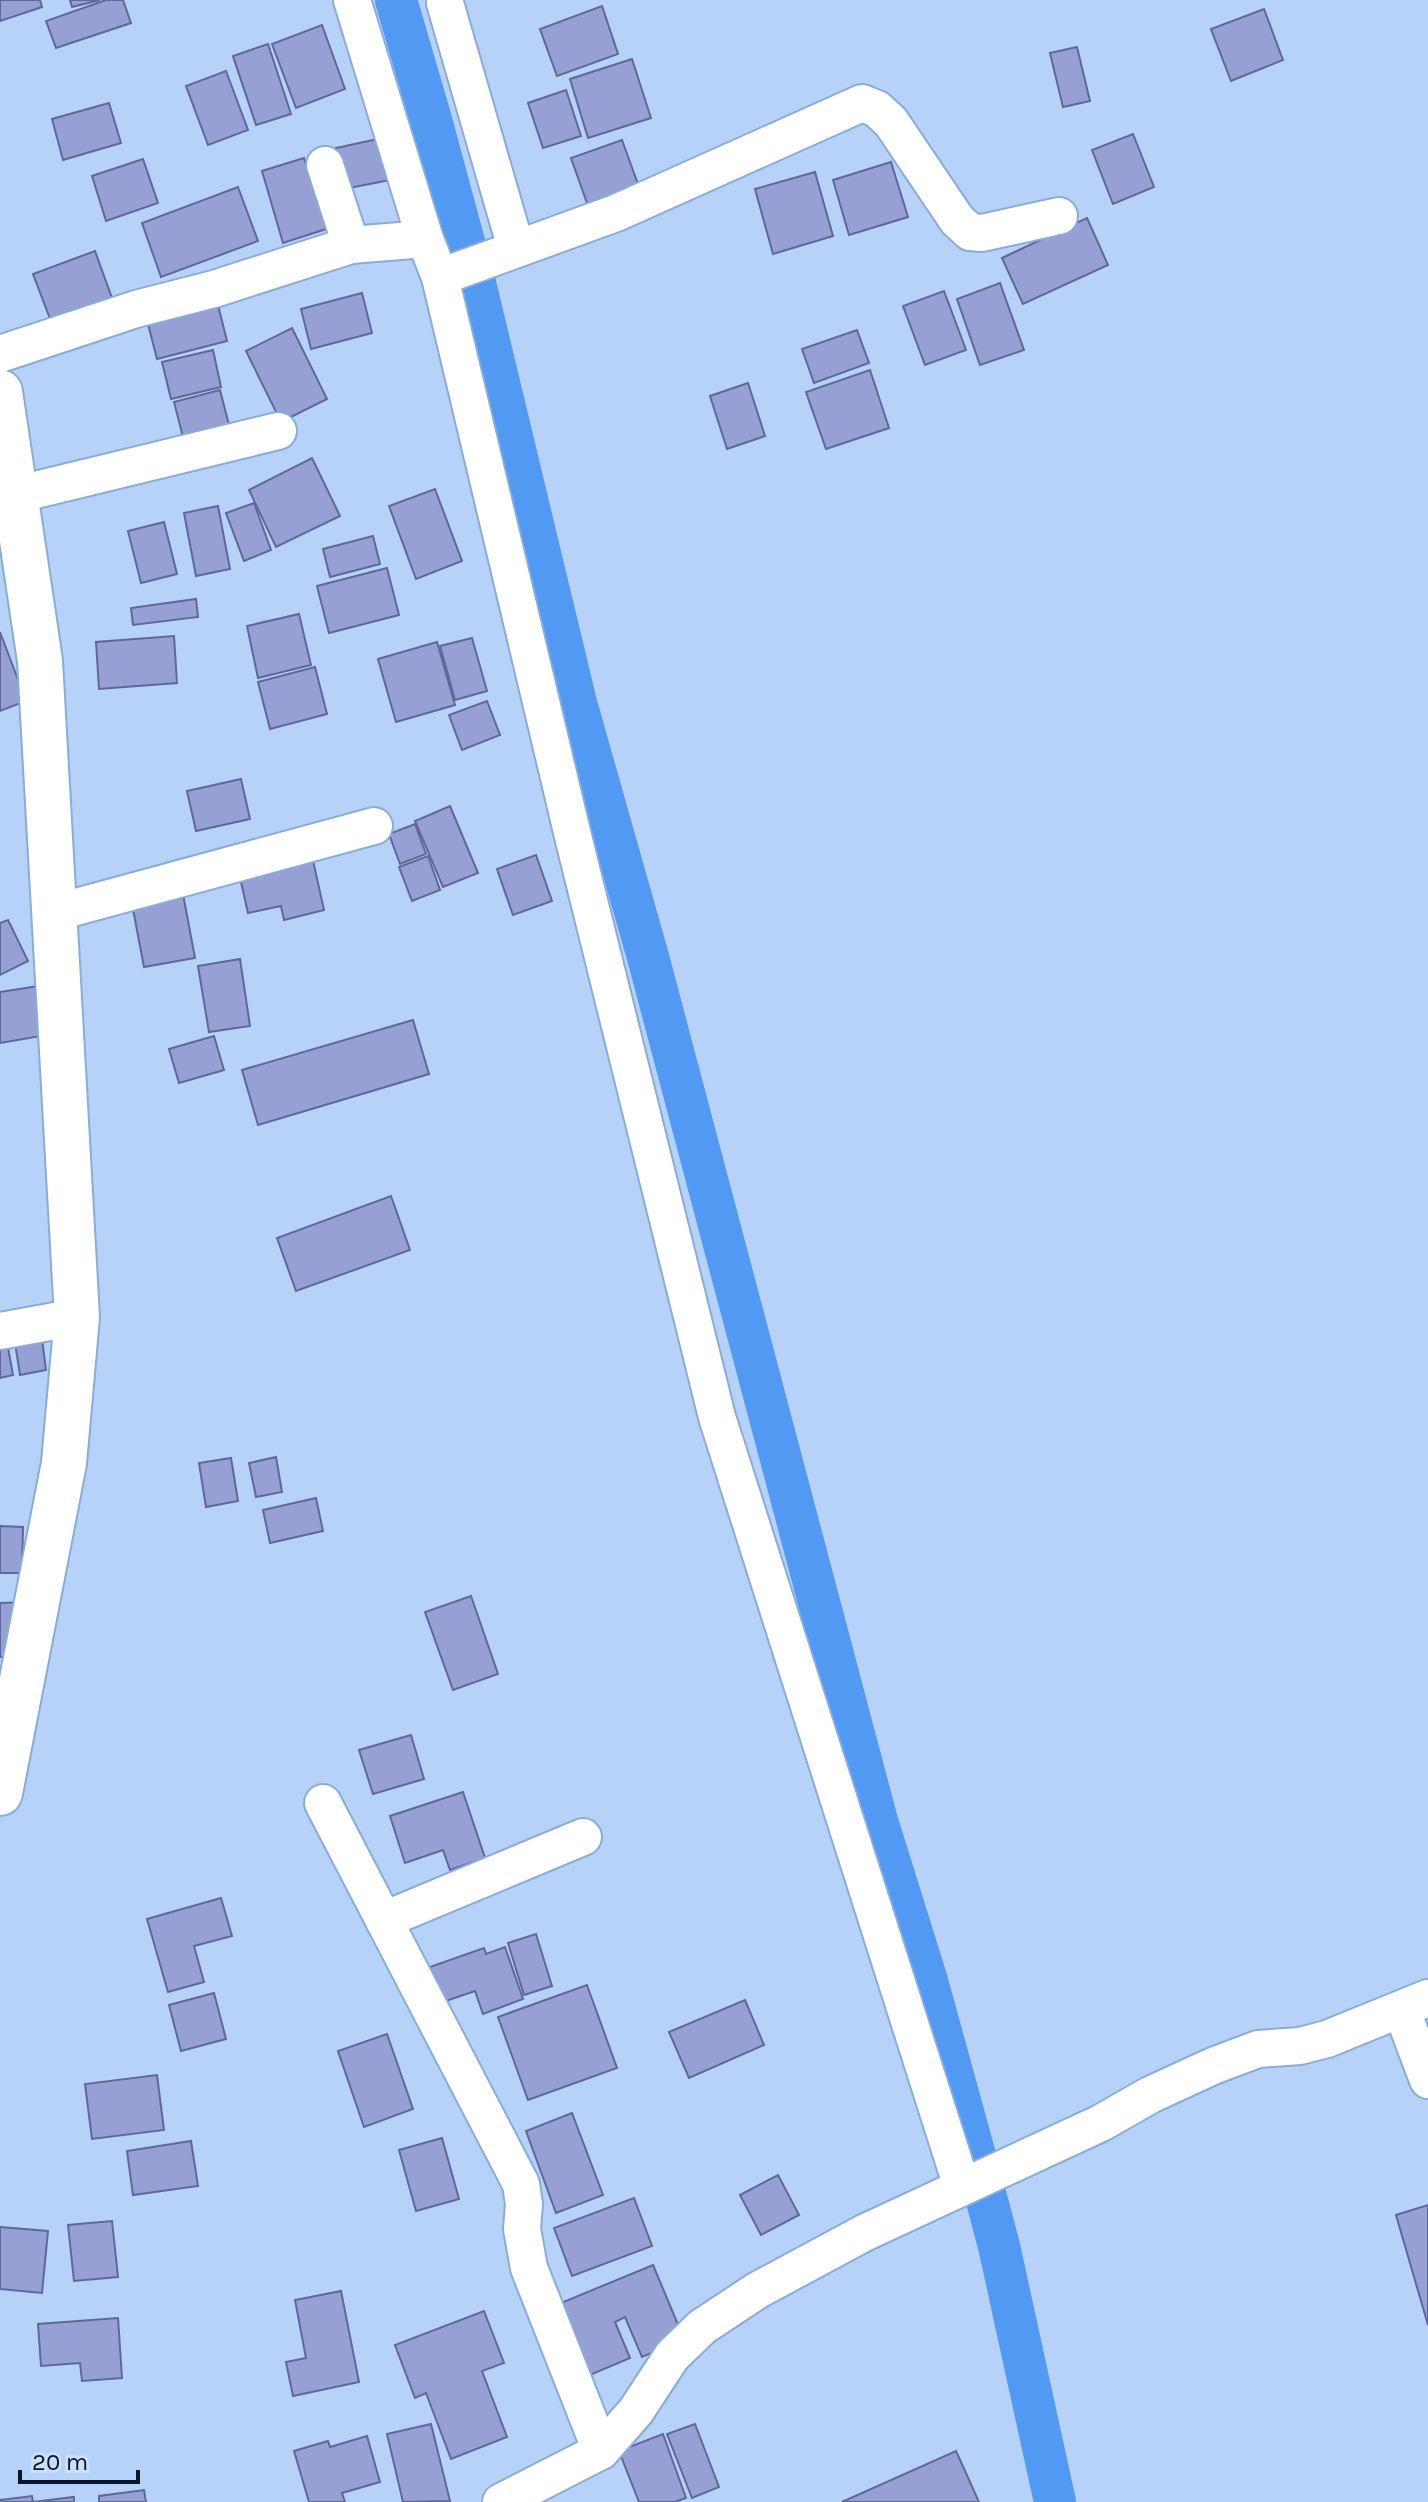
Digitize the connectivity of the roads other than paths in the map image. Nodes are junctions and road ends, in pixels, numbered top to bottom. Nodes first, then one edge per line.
1 (352, 0) edge
2 (445, 3) dead end
3 (325, 165) dead end
4 (1059, 216) dead end
5 (425, 239) junction
6 (351, 245) junction
7 (475, 264) junction
8 (0, 354) edge
9 (0, 392) edge
10 (278, 431) dead end
11 (15, 495) junction
12 (374, 826) dead end
13 (54, 913) junction
14 (77, 1317) junction
15 (0, 1331) edge
16 (0, 1793) edge
17 (323, 1803) dead end
18 (583, 1837) dead end
19 (384, 1920) junction
20 (1415, 2004) edge
21 (1428, 2080) edge
22 (974, 2182) junction
23 (601, 2451) junction
24 (501, 2502) edge

1 - 5 street
2 - 7 street
3 - 6 street
4 - 7 street
5 - 6 street
5 - 7 street
6 - 8 street
7 - 22 street
9 - 11 street
10 - 11 street
11 - 13 street
12 - 13 street
13 - 14 street
14 - 15 street
14 - 16 street
17 - 19 street
18 - 19 street
19 - 23 street
20 - 21 street
20 - 22 street
22 - 23 street
23 - 24 street

